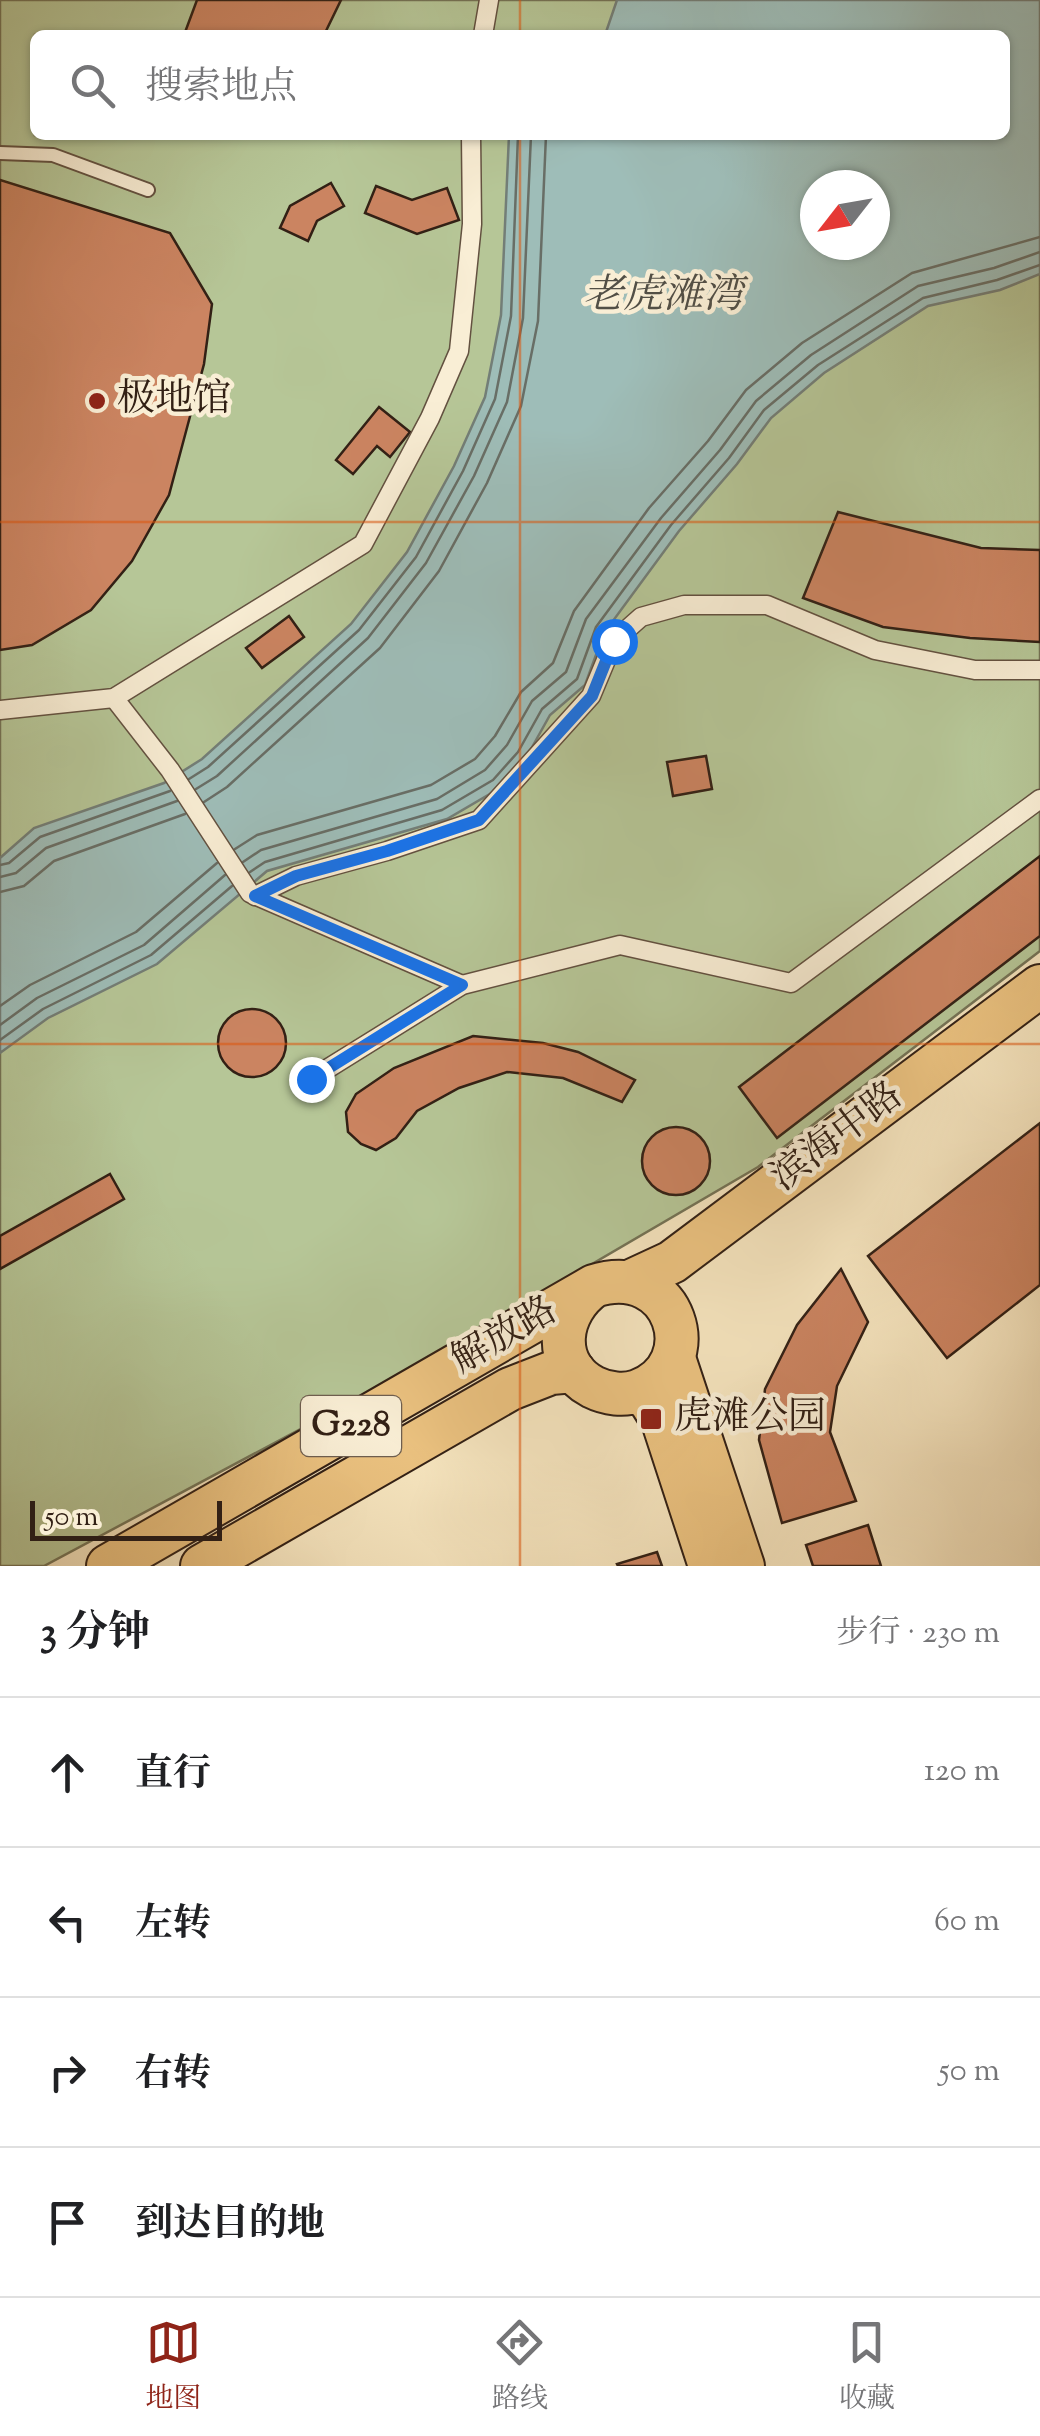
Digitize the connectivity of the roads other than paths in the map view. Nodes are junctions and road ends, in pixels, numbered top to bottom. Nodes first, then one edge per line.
1 (489, 0) edge
2 (484, 30) edge
3 (471, 140) edge
4 (0, 153) edge
5 (148, 190) dead end
6 (1040, 670) edge
7 (114, 698) junction
8 (0, 710) edge
9 (1040, 799) edge
10 (253, 895) junction
11 (462, 985) junction
12 (1040, 986) edge
13 (1040, 1020) edge
14 (311, 1079) dead end
15 (630, 1289) junction
16 (674, 1355) junction
17 (574, 1371) junction
18 (633, 1393) junction
19 (108, 1566) edge
20 (202, 1566) edge
21 (709, 1566) edge
22 (744, 1566) edge

1 - 2 street
3 - 7 street
4 - 5 lane
6 - 10 street
7 - 8 street
7 - 10 street
9 - 11 street
10 - 11 street
11 - 14 street
12 - 15 highway, 滨海中路 / G228
13 - 15 highway, 滨海中路 / G228
15 - 16 highway
15 - 17 highway, 滨海中路 / G228
15 - 19 highway, 解放路 / G228
16 - 18 highway
16 - 22 main road
17 - 18 highway, 解放路
17 - 20 highway, 解放路 / G228
18 - 21 main road

